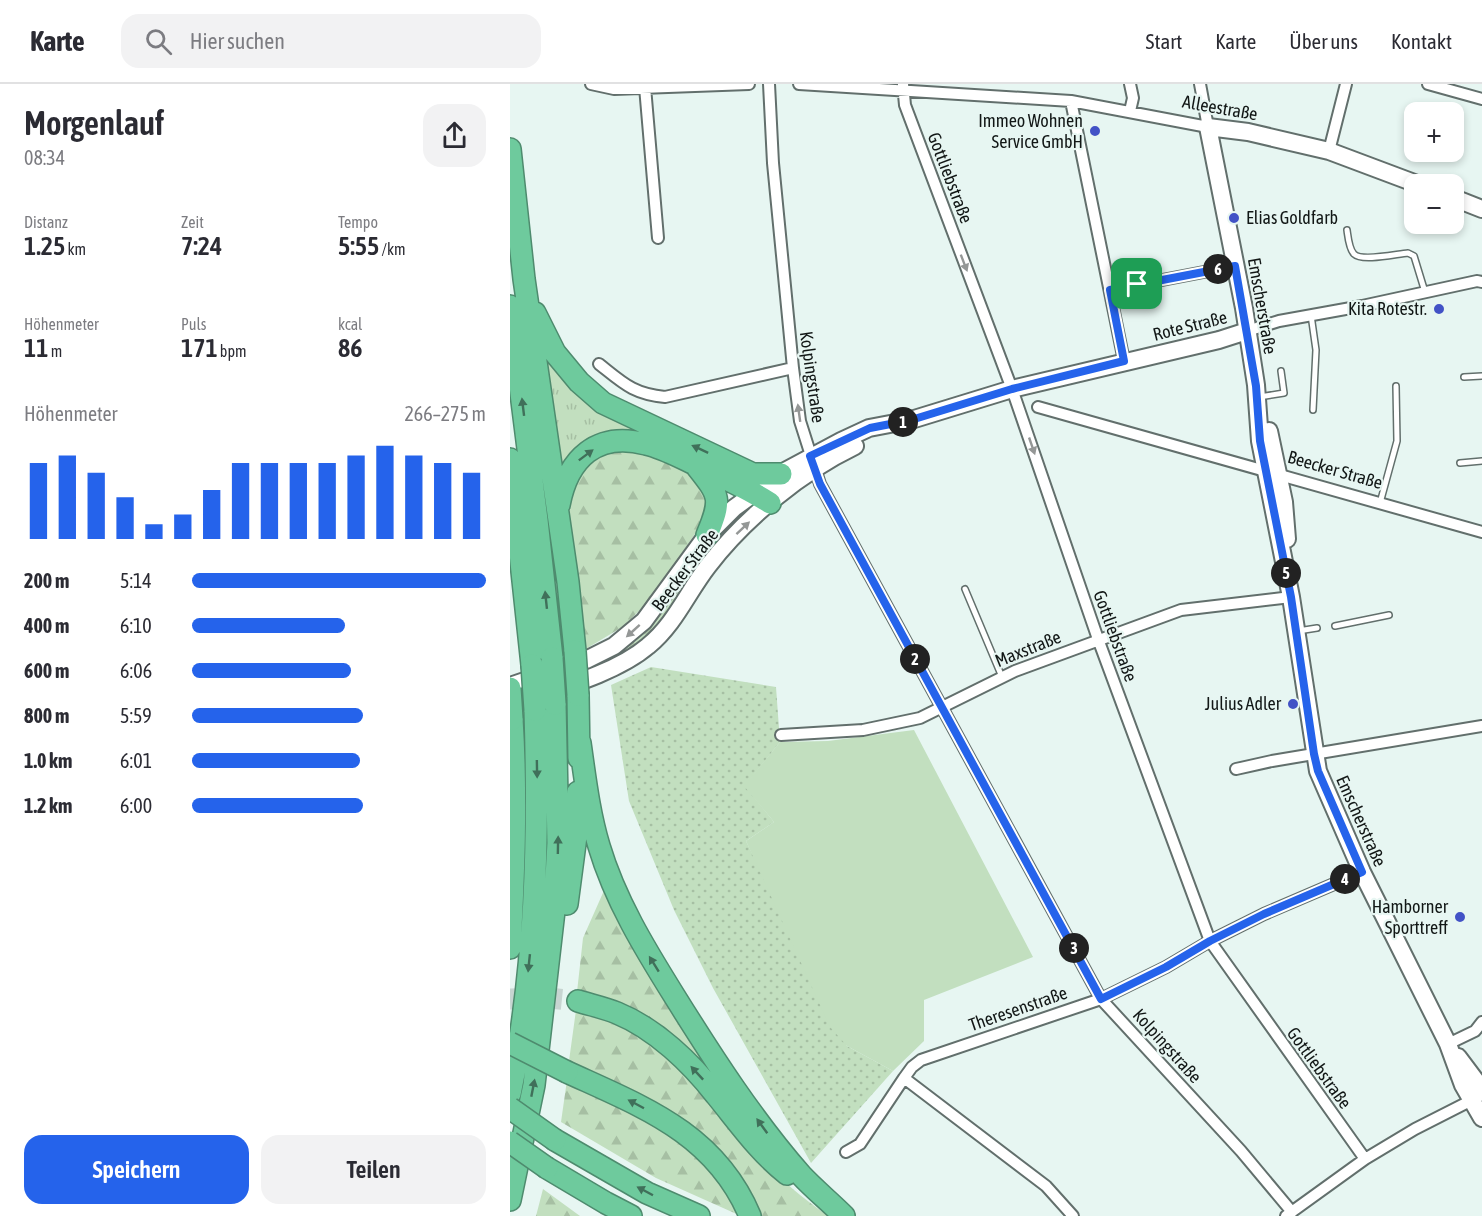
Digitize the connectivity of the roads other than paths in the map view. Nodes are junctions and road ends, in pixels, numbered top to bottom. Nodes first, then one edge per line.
1 (591, 84) edge
2 (749, 84) edge
3 (769, 84) edge
4 (799, 84) edge
5 (1130, 84) edge
6 (1200, 84) edge
7 (1346, 84) edge
8 (1428, 84) edge
9 (645, 87) junction
10 (902, 87) edge
11 (1482, 99) edge
12 (1071, 101) junction
13 (1130, 111) junction
14 (1208, 127) junction
15 (510, 149) edge
16 (1329, 152) junction
17 (1404, 179) edge
18 (1464, 202) edge
19 (1482, 209) edge
20 (1347, 230) dead end
21 (658, 238) dead end
22 (1235, 266) junction
23 (524, 279) junction
24 (1482, 282) edge
25 (1110, 290) junction
26 (1425, 292) junction
27 (510, 306) edge
28 (1311, 315) junction
29 (1247, 331) junction
30 (1124, 361) junction
31 (599, 364) dead end
32 (793, 368) junction
33 (1281, 371) dead end
34 (1482, 376) edge
35 (1464, 377) dead end
36 (1396, 386) dead end
37 (1012, 389) junction
38 (1258, 391) junction
39 (1038, 407) dead end
40 (1313, 410) dead end
41 (510, 459) edge
42 (1482, 461) edge
43 (812, 462) junction
44 (1460, 463) dead end
45 (694, 464) junction
46 (1272, 472) junction
47 (781, 474) joint
48 (760, 490) junction
49 (1380, 503) junction
50 (557, 514) junction
51 (1482, 532) edge
52 (707, 535) junction
53 (965, 589) dead end
54 (1291, 597) junction
55 (1389, 615) dead end
56 (1335, 626) dead end
57 (1317, 628) dead end
58 (1296, 631) junction
59 (1098, 639) junction
60 (542, 662) junction
61 (1002, 677) junction
62 (510, 687) edge
63 (941, 706) junction
64 (545, 707) junction
65 (511, 712) edge
66 (1482, 726) edge
67 (781, 735) dead end
68 (580, 743) junction
69 (1314, 754) junction
70 (1236, 769) dead end
71 (512, 774) edge
72 (1362, 872) junction
73 (1210, 941) junction
74 (510, 948) edge
75 (1101, 999) junction
76 (578, 1001) tunnel mouth
77 (1482, 1022) edge
78 (542, 1029) junction
79 (510, 1043) edge
80 (1448, 1044) junction
81 (904, 1078) junction
82 (510, 1094) edge
83 (1478, 1095) edge
84 (510, 1108) edge
85 (1482, 1118) edge
86 (510, 1142) edge
87 (846, 1152) dead end
88 (1365, 1159) junction
89 (547, 1167) junction
90 (511, 1194) edge
91 (1289, 1214) edge
92 (599, 1216) edge
93 (631, 1216) edge
94 (699, 1216) edge
95 (750, 1216) edge
96 (843, 1216) edge
97 (1073, 1216) edge

1 - 9 street
2 - 9 street
3 - 32 street, Kolpingstraße
4 - 10 street, Alleestraße
5 - 13 street
6 - 14 street
7 - 16 street
8 - 11 street
9 - 21 street
10 - 12 street, Alleestraße
10 -> 37 street, Gottliebstraße
12 - 13 street, Alleestraße
12 - 25 street
13 - 14 street, Alleestraße
14 - 16 street, Alleestraße
14 - 22 street, Emscherstraße
15 - 23 highway
16 - 17 street, Alleestraße
18 - 19 street
20 - 26 lane
22 - 25 street
22 - 29 street, Emscherstraße
48 -> 23 highway
23 - 50 highway
24 - 26 street, Rote Straße
25 - 30 street
26 - 28 street, Rote Straße
60 -> 27 highway
28 - 29 street, Rote Straße
28 - 40 lane
29 - 30 street, Rote Straße
29 - 38 street, Emscherstraße
30 - 37 street, Rote Straße
31 - 32 street
43 -> 32 street, Kolpingstraße
33 - 38 lane
34 - 35 lane
36 - 49 lane
37 - 43 street, Beecker Straße
37 -> 59 street, Gottliebstraße
38 - 46 street, Emscherstraße
39 - 46 street, Beecker Straße
41 - 60 highway
42 - 44 lane
43 - 47 street, Beecker Straße
43 - 48 street, Beecker Straße
43 - 63 street, Kolpingstraße
45 - 48 highway
50 -> 45 highway
45 - 52 highway
46 - 49 street, Beecker Straße
46 - 54 street, Emscherstraße
47 - 48 highway
48 - 52 street, Beecker Straße
65 -> 48 street, Beecker Straße
49 - 51 street, Beecker Straße
50 - 68 highway, bridge
52 -> 62 street, Beecker Straße
53 - 61 lane
54 - 58 street, Emscherstraße
54 - 59 street, Maxstraße
55 - 56 lane
57 - 58 lane
58 - 69 street, Emscherstraße
59 - 61 street, Maxstraße
59 - 73 street, Gottliebstraße
60 - 64 highway, bridge
61 - 63 street, Maxstraße
62 - 65 highway, bridge
63 - 67 street, Maxstraße
63 - 75 street, Kolpingstraße
78 -> 64 highway
64 -> 82 highway
65 - 71 highway
66 - 69 street
68 - 78 highway
96 -> 68 highway
69 - 70 street
69 - 72 street, Emscherstraße
71 - 74 highway
72 - 73 street, Theresenstraße
72 - 80 street, Emscherstraße
73 - 75 street, Theresenstraße
73 - 88 street, Gottliebstraße
75 - 81 street, Theresenstraße
75 - 91 street, Kolpingstraße
96 -> 76 highway
77 - 80 street
90 -> 78 highway
95 -> 79 highway, bridge
80 - 83 street, Emscherstraße
81 - 87 street, Theresenstraße
81 - 97 street
83 - 85 street, Emscherstraße
83 - 88 street
94 -> 84 highway, bridge
86 - 89 highway, bridge
88 - 91 street
89 - 92 highway
89 - 93 highway

